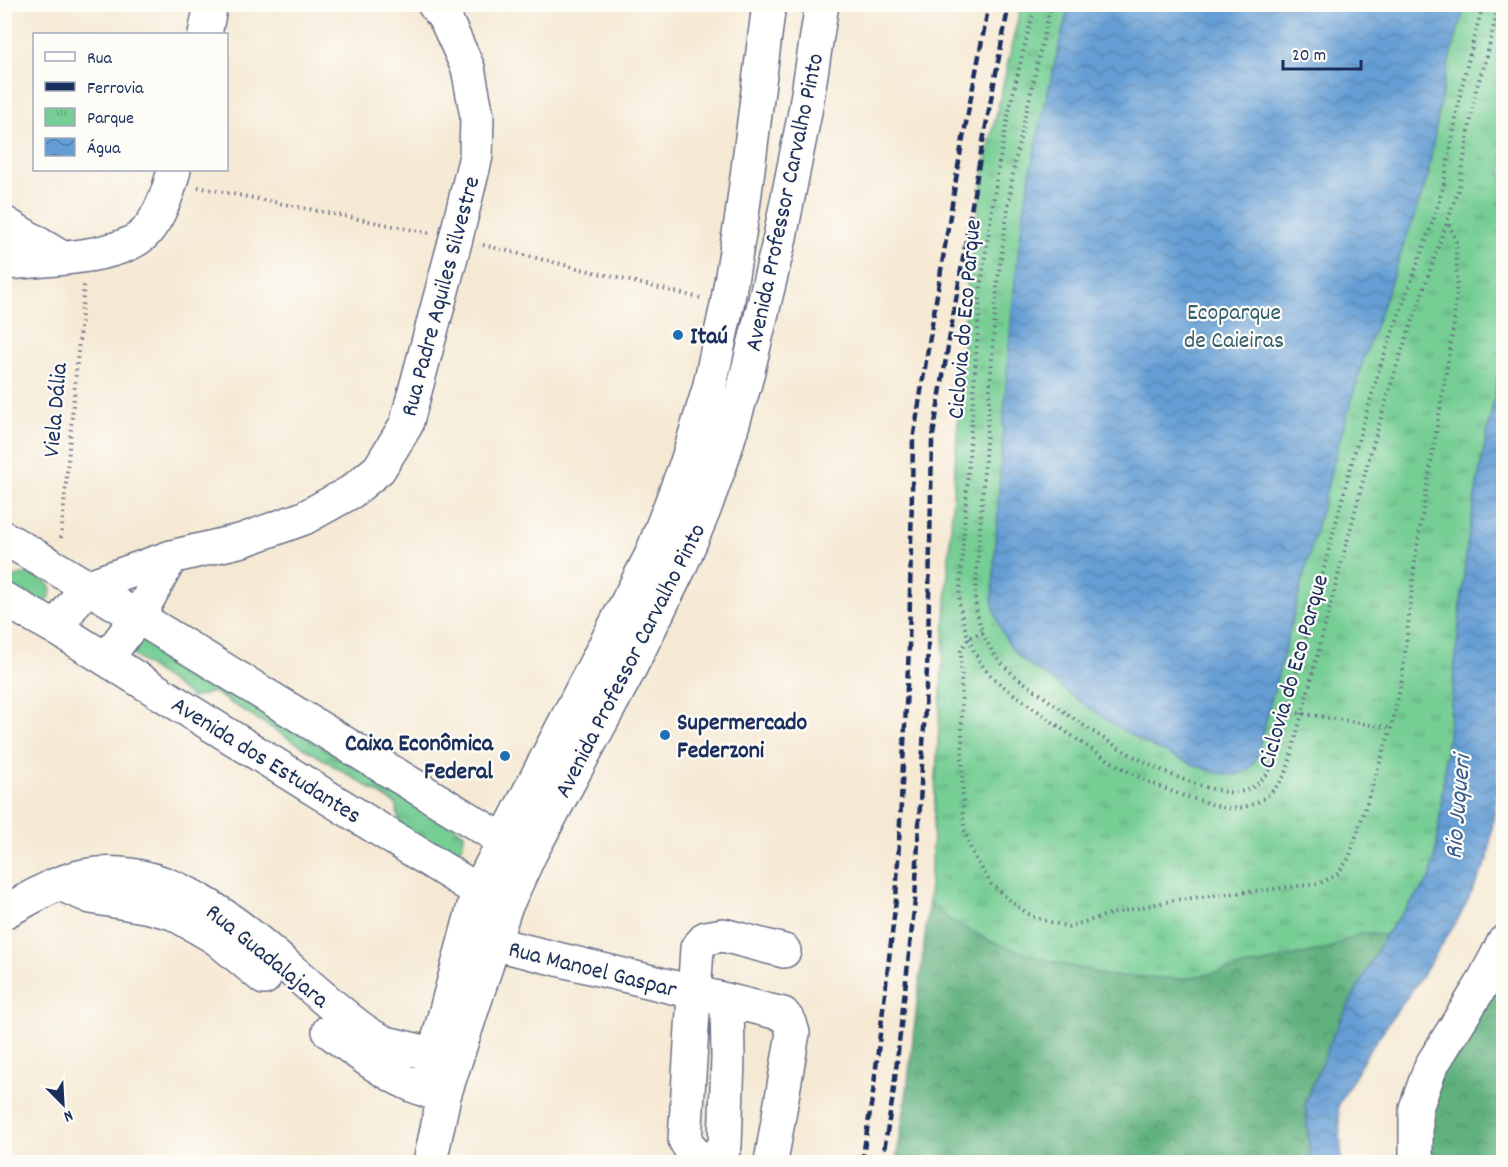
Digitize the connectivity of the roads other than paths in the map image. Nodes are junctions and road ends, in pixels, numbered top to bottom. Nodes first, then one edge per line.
1 (211, 4) edge
2 (434, 4) edge
3 (769, 4) edge
4 (822, 4) edge
5 (205, 33) edge
6 (174, 171) edge
7 (4, 223) edge
8 (74, 256) junction
9 (4, 263) edge
10 (4, 538) edge
11 (171, 557) junction
12 (86, 587) junction
13 (4, 599) edge
14 (138, 617) junction
15 (56, 627) junction
16 (106, 658) junction
17 (517, 847) junction
18 (60, 884) junction
19 (492, 899) junction
20 (4, 912) edge
21 (1503, 942) edge
22 (492, 943) junction
23 (784, 951) dead end
24 (694, 993) junction
25 (727, 1000) junction
26 (445, 1057) junction
27 (434, 1094) junction
28 (407, 1162) edge
29 (430, 1162) edge
30 (771, 1162) edge
31 (1418, 1162) edge

1 - 5 street
2 - 11 street, Rua Padre Aquiles Silvestre
3 - 17 street, Avenida Professor Carvalho Pinto
4 - 17 street, Avenida Professor Carvalho Pinto
6 - 8 street
7 - 8 street
8 - 9 street
10 - 12 street
11 - 12 street, Rua Padre Aquiles Silvestre
11 - 14 street
12 - 14 street
12 - 15 street
13 - 15 street, Avenida dos Estudantes
14 - 16 street
14 - 17 street
15 - 16 street, Avenida dos Estudantes
16 - 19 street, Avenida dos Estudantes
17 - 19 street, Avenida Professor Carvalho Pinto
18 - 20 street, Rua Guadalajara
18 - 26 street, Rua Guadalajara
18 - 27 street, Rua Guadalajara
19 - 22 street, Avenida Professor Carvalho Pinto
19 - 26 street, Avenida Professor Carvalho Pinto
21 - 31 street
22 - 24 street, Rua Manoel Gaspar
22 - 26 street, Avenida Professor Carvalho Pinto
23 - 24 street
24 - 25 street, Rua Manoel Gaspar
24 - 25 street
25 - 30 street, Rua Manoel Gaspar
26 - 27 street, Avenida Professor Carvalho Pinto
27 - 28 street, Avenida Professor Carvalho Pinto
27 - 29 street, Avenida Professor Carvalho Pinto

